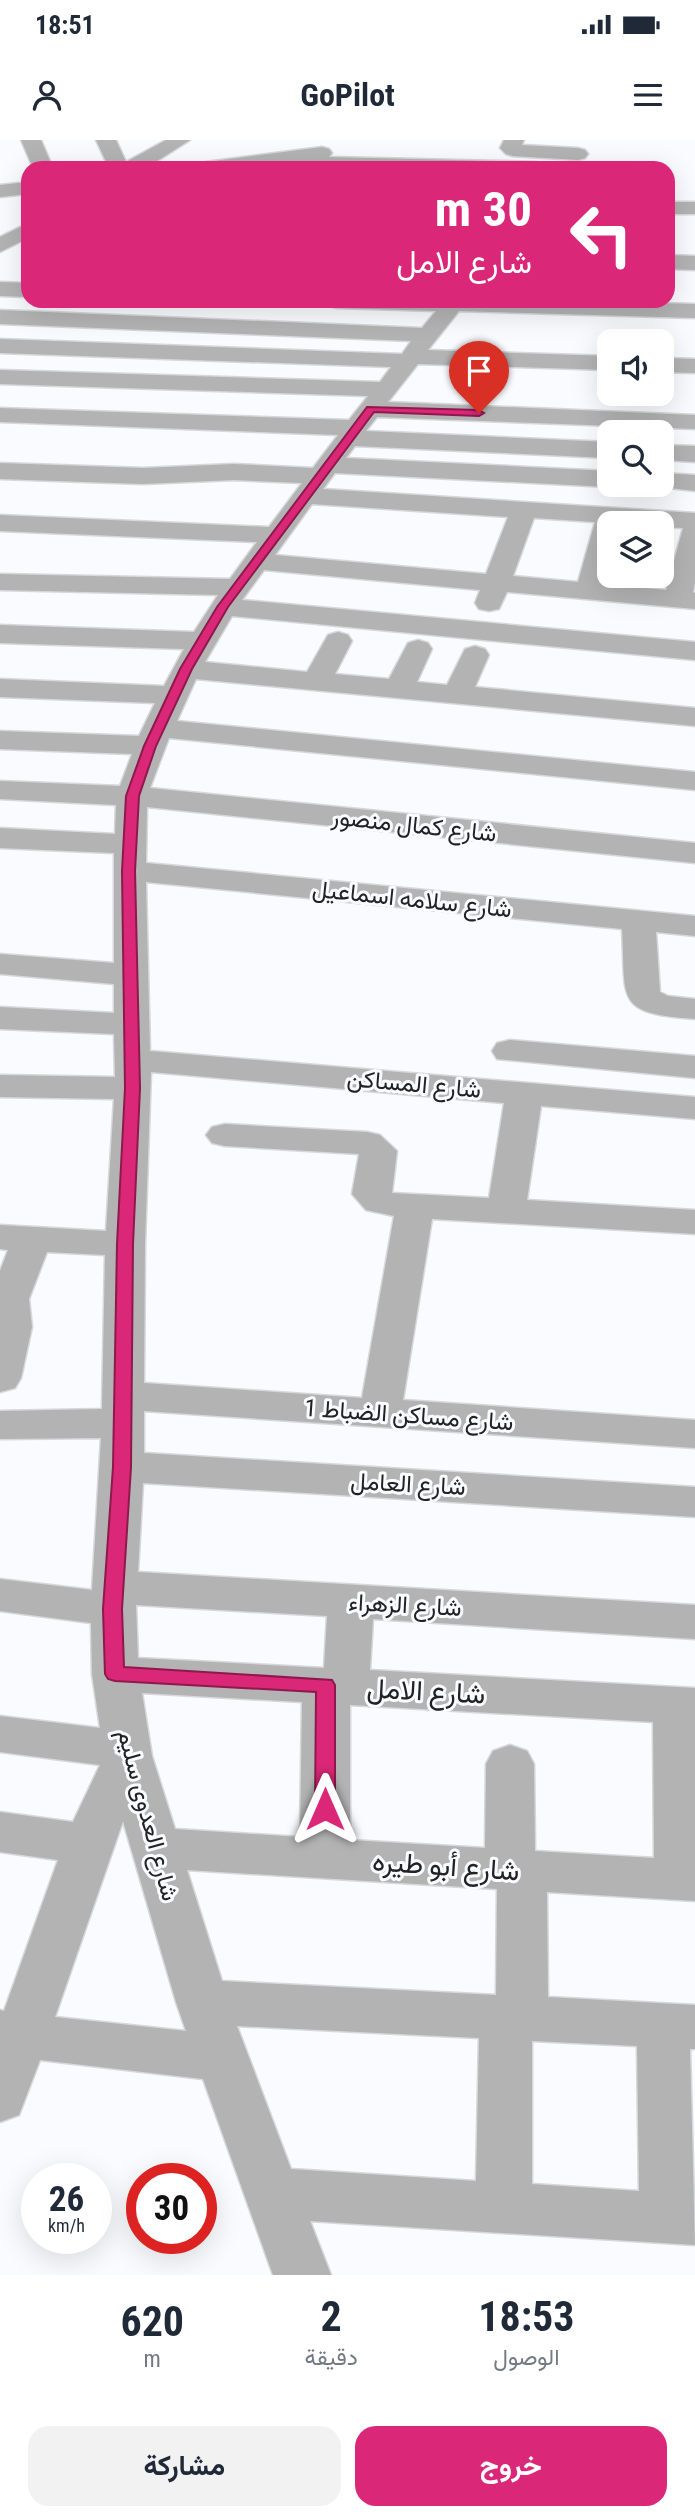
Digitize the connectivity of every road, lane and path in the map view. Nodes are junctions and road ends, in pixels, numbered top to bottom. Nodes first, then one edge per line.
1 (30, 140) edge
2 (106, 140) edge
3 (180, 140) edge
4 (224, 140) edge
5 (514, 140) edge
6 (356, 144) edge
7 (386, 145) dead end
8 (578, 154) edge
9 (291, 157) edge
10 (40, 161) edge
11 (116, 161) edge
12 (143, 161) edge
13 (229, 161) edge
14 (264, 161) edge
15 (380, 161) edge
16 (21, 189) edge
17 (0, 191) edge
18 (675, 208) edge
19 (695, 208) edge
20 (675, 262) edge
21 (695, 263) edge
22 (0, 289) edge
23 (21, 290) edge
24 (341, 308) edge
25 (695, 311) edge
26 (0, 317) edge
27 (695, 333) edge
28 (0, 346) edge
29 (597, 364) edge
30 (674, 365) edge
31 (695, 366) edge
32 (0, 377) edge
33 (50, 379) junction
34 (388, 390) edge
35 (149, 397) junction
36 (0, 415) edge
37 (31, 416) junction
38 (695, 422) edge
39 (597, 447) edge
40 (674, 453) edge
41 (695, 454) edge
42 (0, 471) edge
43 (597, 475) edge
44 (674, 482) edge
45 (695, 483) edge
46 (79, 490) dead end
47 (32, 491) dead end
48 (524, 510) junction
49 (145, 515) junction
50 (597, 515) edge
51 (674, 520) edge
52 (695, 521) edge
53 (6, 524) edge
54 (57, 526) junction
55 (695, 530) edge
56 (597, 548) edge
57 (249, 572) junction
58 (0, 582) edge
59 (498, 583) junction
60 (125, 584) junction
61 (589, 591) junction
62 (686, 600) edge
63 (0, 634) edge
64 (338, 641) dead end
65 (475, 643) junction
66 (418, 649) dead end
67 (695, 651) edge
68 (566, 674) dead end
69 (317, 681) junction
70 (0, 688) edge
71 (400, 689) junction
72 (457, 694) junction
73 (174, 696) junction
74 (555, 703) junction
75 (695, 717) edge
76 (0, 740) edge
77 (695, 781) edge
78 (0, 790) edge
79 (132, 796) junction
80 (0, 838) edge
81 (695, 853) edge
82 (129, 858) junction
83 (638, 921) junction
84 (695, 926) edge
85 (0, 964) edge
86 (130, 975) junction
87 (695, 1009) edge
88 (0, 1017) edge
89 (510, 1051) dead end
90 (132, 1057) junction
91 (695, 1066) edge
92 (0, 1086) edge
93 (524, 1094) junction
94 (695, 1108) edge
95 (225, 1135) dead end
96 (415, 1205) junction
97 (506, 1210) junction
98 (695, 1222) edge
99 (16, 1238) edge
100 (125, 1244) junction
101 (0, 1378) edge
102 (123, 1410) junction
103 (380, 1413) junction
104 (0, 1425) edge
105 (695, 1434) edge
106 (122, 1467) junction
107 (695, 1502) edge
108 (0, 1595) edge
109 (113, 1598) junction
110 (351, 1601) junction
111 (695, 1622) edge
112 (115, 1674) junction
113 (336, 1686) junction
114 (686, 1705) edge
115 (0, 1734) edge
116 (127, 1753) junction
117 (510, 1764) dead end
118 (0, 1832) edge
119 (88, 1843) junction
120 (156, 1848) junction
121 (325, 1858) junction
122 (516, 1870) junction
123 (687, 1880) edge
124 (202, 2003) junction
125 (514, 2017) junction
126 (679, 2026) edge
127 (10, 2035) edge
128 (222, 2058) junction
129 (0, 2098) edge
130 (271, 2193) junction
131 (504, 2207) junction
132 (681, 2220) edge
133 (302, 2275) edge

1 - 10 street
2 - 11 street
3 - 12 street
4 - 13 street
5 - 8 street
6 - 7 street
6 - 9 street
9 - 14 street
9 - 15 street
16 - 17 street
18 - 19 street
20 - 21 street
22 - 23 street
24 - 34 street
25 - 34 street
26 - 34 street
27 - 34 street
28 - 34 street
29 - 34 street
30 - 31 street
32 - 33 street
33 - 35 street
33 - 37 street
34 - 35 street
34 - 35 street
34 - 38 street
34 - 39 street
34 - 42 street
34 - 43 street
34 - 48 street
34 - 57 street, شارع العدوى سليم
35 - 37 street
36 - 37 street
40 - 41 street
44 - 45 street
46 - 54 street
47 - 53 street
48 - 50 street
48 - 59 street
49 - 54 street
49 - 57 street
49 - 60 street
51 - 52 street
53 - 54 street
55 - 62 street
56 - 61 street
57 - 59 street
57 - 60 street
57 - 65 street
57 - 73 street, شارع العدوى سليم
58 - 60 street
59 - 61 street
59 - 65 street
61 - 62 street
63 - 73 street
64 - 69 street
65 - 67 street
65 - 72 street
66 - 71 street
68 - 74 street
69 - 71 street
69 - 73 street
70 - 73 street
71 - 72 street
72 - 74 street
73 - 76 street
73 - 77 street
73 - 79 street, شارع العدوى سليم
74 - 75 street
78 - 79 street, شارع كمال منصور
79 - 81 street, شارع كمال منصور
79 - 82 street, شارع العدوى سليم
80 - 82 street, شارع سلامه اسماعيل
82 - 83 street, شارع سلامه اسماعيل
82 - 86 street, شارع العدوى سليم
83 - 84 street, شارع سلامه اسماعيل
83 - 87 street
85 - 86 street
86 - 90 street, شارع العدوى سليم
88 - 90 street
89 - 91 street
90 - 92 street
90 - 93 street, شارع المساكن
90 - 100 street, شارع العدوى سليم
93 - 94 street, شارع المساكن
93 - 97 street
95 - 96 street
96 - 97 street
96 - 103 street
97 - 98 street
99 - 100 street
99 - 101 street
100 - 102 street, شارع العدوى سليم
102 - 103 street, شارع مساكن الضباط 1
102 - 104 street, شارع مساكن الضباط 1
102 - 106 street, شارع العدوى سليم
103 - 105 street, شارع مساكن الضباط 1
106 - 107 street, شارع العامل
106 - 109 street, شارع العدوى سليم
108 - 109 street, شارع الزهراء
109 - 110 street, شارع الزهراء
109 - 112 street, شارع العدوى سليم
110 - 111 street, شارع الزهراء
110 - 113 street
112 - 113 street, شارع الامل
112 - 116 street, شارع العدوى سليم
113 - 114 street, شارع الامل
113 - 121 street
114 - 123 street
115 - 116 street
116 - 119 street
116 - 120 street, شارع العدوى سليم
117 - 122 street
118 - 119 street
119 - 127 street
120 - 121 street, شارع أبو طيره
120 - 124 street, شارع العدوى سليم
121 - 122 street, شارع أبو طيره
122 - 123 street, شارع أبو طيره
122 - 125 street
124 - 125 street
124 - 128 street, شارع العدوى سليم
125 - 126 street
125 - 131 street
126 - 132 street
127 - 128 street
127 - 129 street
128 - 130 street, شارع العدوى سليم
130 - 131 street
130 - 133 street, شارع العدوى سليم
131 - 132 street

